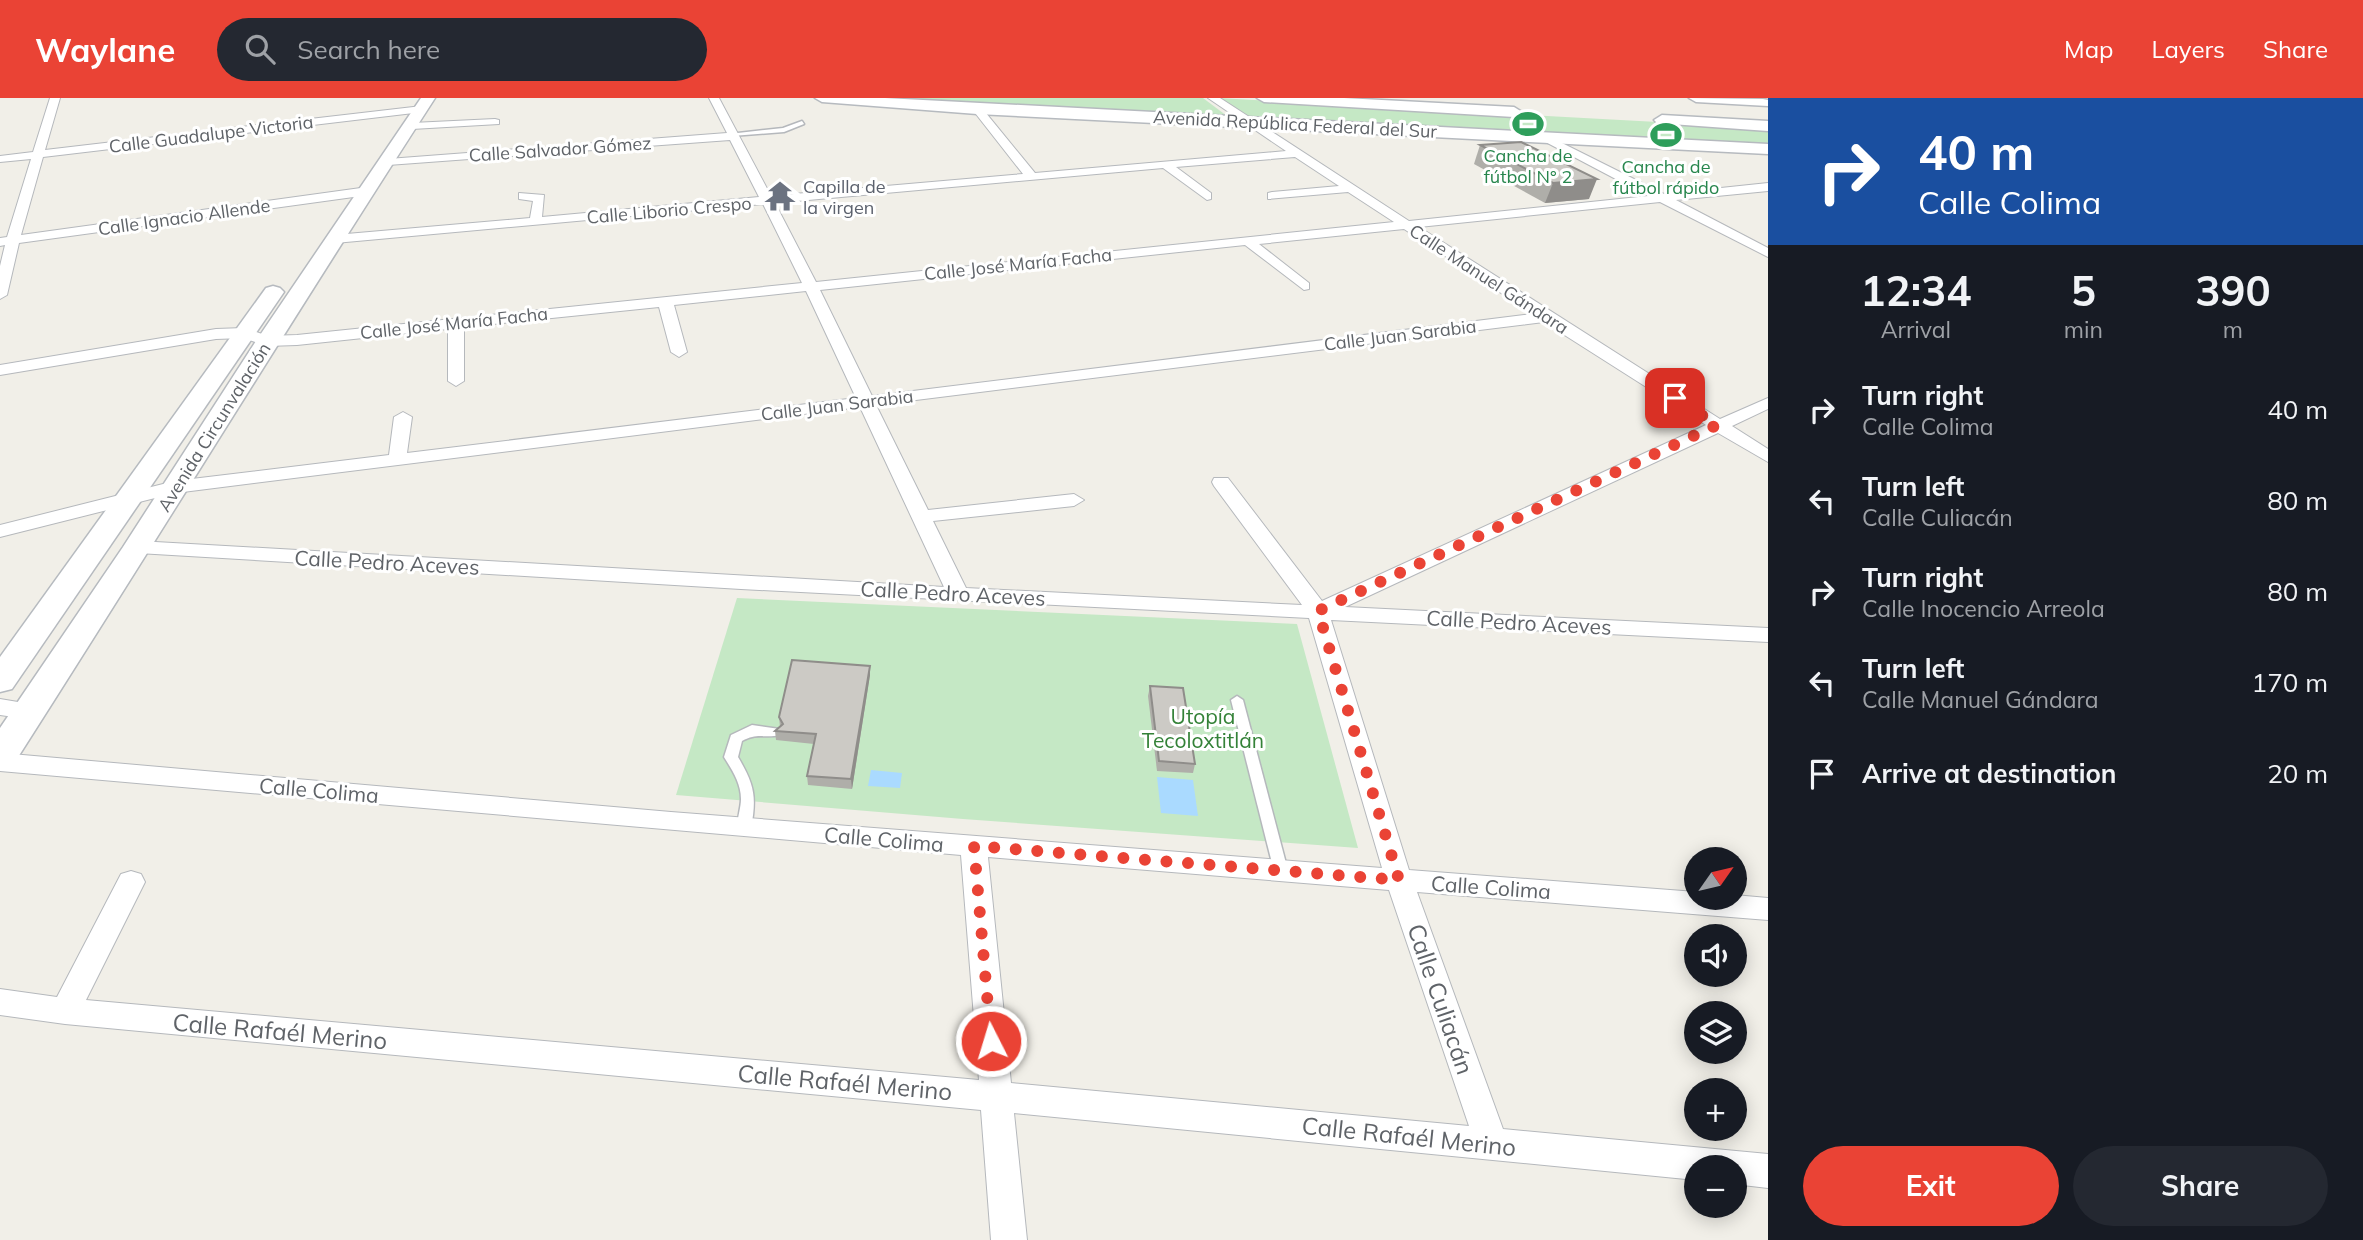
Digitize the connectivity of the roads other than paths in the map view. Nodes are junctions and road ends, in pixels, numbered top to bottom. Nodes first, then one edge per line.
1 (55, 98) edge
2 (714, 98) edge
3 (822, 98) edge
4 (1213, 98) edge
5 (1264, 98) edge
6 (1696, 98) edge
7 (900, 101) edge
8 (1768, 104) edge
9 (977, 109) junction
10 (1529, 113) dead end
11 (1649, 119) dead end
12 (1245, 121) junction
13 (495, 122) dead end
14 (802, 123) dead end
15 (404, 125) edge
16 (1768, 126) edge
17 (733, 135) junction
18 (1542, 136) junction
19 (1768, 149) edge
20 (1296, 153) junction
21 (38, 155) junction
22 (0, 159) edge
23 (1166, 165) junction
24 (1032, 177) junction
25 (1768, 187) edge
26 (1351, 188) junction
27 (368, 191) junction
28 (341, 195) junction
29 (523, 196) dead end
30 (1207, 196) dead end
31 (1272, 196) dead end
32 (1662, 198) junction
33 (768, 201) junction
34 (535, 222) junction
35 (1406, 225) junction
36 (335, 239) junction
37 (1245, 240) junction
38 (6, 241) edge
39 (1768, 253) edge
40 (811, 286) junction
41 (1304, 286) dead end
42 (0, 295) edge
43 (665, 302) junction
44 (1547, 317) junction
45 (456, 323) junction
46 (261, 330) junction
47 (679, 352) dead end
48 (0, 358) edge
49 (0, 370) edge
50 (456, 381) dead end
51 (866, 401) junction
52 (1768, 402) edge
53 (403, 417) dead end
54 (1717, 425) junction
55 (1768, 457) edge
56 (397, 461) junction
57 (1221, 481) dead end
58 (175, 487) junction
59 (1074, 500) dead end
60 (128, 501) junction
61 (921, 517) junction
62 (0, 531) edge
63 (138, 547) junction
64 (958, 594) junction
65 (1318, 611) junction
66 (1768, 635) edge
67 (0, 681) edge
68 (1237, 700) dead end
69 (0, 707) edge
70 (28, 711) junction
71 (775, 732) edge
72 (0, 756) edge
73 (0, 762) edge
74 (744, 828) junction
75 (974, 846) junction
76 (1281, 871) junction
77 (1399, 880) junction
78 (131, 882) dead end
79 (1768, 909) edge
80 (0, 1002) edge
81 (65, 1011) junction
82 (995, 1096) junction
83 (1492, 1144) junction
84 (1684, 1162) edge
85 (1747, 1169) edge
86 (1768, 1171) edge
87 (1009, 1240) edge

1 - 21 street
2 - 17 street
3 - 7 street, Avenida República Federal del Sur
4 - 12 street, Calle Manuel Gándara
5 - 10 street, Avenida República Federal del Sur
6 - 8 street
7 - 9 street, Avenida República Federal del Sur
9 - 12 street, Avenida República Federal del Sur
9 - 24 street
11 - 16 street
12 - 18 street, Avenida República Federal del Sur
12 - 20 street, Calle Manuel Gándara
13 - 15 street
14 - 17 lane
15 - 17 street, Calle Salvador Gómez
15 - 21 street, Calle Guadalupe Victoria
15 - 27 street, Avenida Circunvalación
15 - 28 street, Avenida Circunvalación
17 - 33 street
18 - 19 street, Avenida República Federal del Sur
18 - 32 street
20 - 23 street, Calle Liborio Crespo
20 - 26 street, Calle Manuel Gándara
21 - 22 street, Calle Guadalupe Victoria
21 - 38 street
23 - 24 street, Calle Liborio Crespo
23 - 30 street
24 - 33 street, Calle Liborio Crespo
25 - 32 street, Calle José María Facha
26 - 31 street
26 - 35 street, Calle Manuel Gándara
27 - 28 street, Calle Ignacio Allende
27 - 36 street, Avenida Circunvalación
28 - 38 street, Calle Ignacio Allende
28 - 46 street, Avenida Circunvalación
29 - 34 street
32 - 35 street, Calle José María Facha
32 - 39 street
33 - 34 street, Calle Liborio Crespo
33 - 40 street
34 - 36 street, Calle Liborio Crespo
35 - 37 street, Calle José María Facha
35 - 44 street, Calle Manuel Gándara
36 - 46 street, Avenida Circunvalación
37 - 40 street, Calle José María Facha
37 - 41 street
38 - 42 street
40 - 43 street, Calle José María Facha
40 - 51 street
43 - 45 street, Calle José María Facha
43 - 47 street
44 - 51 street, Calle Juan Sarabia
44 - 54 street, Calle Manuel Gándara
45 - 46 street, Calle José María Facha
45 - 50 street
46 - 48 street
46 - 49 street
46 - 58 street, Avenida Circunvalación
46 - 60 street, Avenida Circunvalación
51 - 56 street, Calle Juan Sarabia
51 - 61 street
52 - 54 street
53 - 56 street
54 - 55 street, Calle Manuel Gándara
54 - 65 street
56 - 58 street, Calle Juan Sarabia
57 - 65 street, Calle Culiacán
58 - 60 street, Calle Juan Sarabia
58 - 63 street, Avenida Circunvalación
59 - 61 street
60 - 62 street, Calle Juan Sarabia
60 - 67 street, Avenida Circunvalación
61 - 64 street
63 - 64 street, Calle Pedro Aceves
63 - 70 street, Avenida Circunvalación
64 - 65 street, Calle Pedro Aceves
65 - 66 street, Calle Pedro Aceves
65 - 77 street, Calle Culiacán
68 - 76 lane
69 - 70 street
70 - 72 street, Avenida Circunvalación
71 - 74 lane
73 - 74 street, Calle Colima
74 - 75 street, Calle Colima
75 - 76 street, Calle Colima
75 - 82 street
76 - 77 street, Calle Colima
77 - 79 street, Calle Colima
77 - 83 street, Calle Culiacán
78 - 81 street
80 - 81 street, Calle Rafaél Merino
81 - 82 street, Calle Rafaél Merino
82 - 83 street, Calle Rafaél Merino
82 - 87 street
83 - 84 street, Calle Rafaél Merino
85 - 86 street, Calle Rafaél Merino

